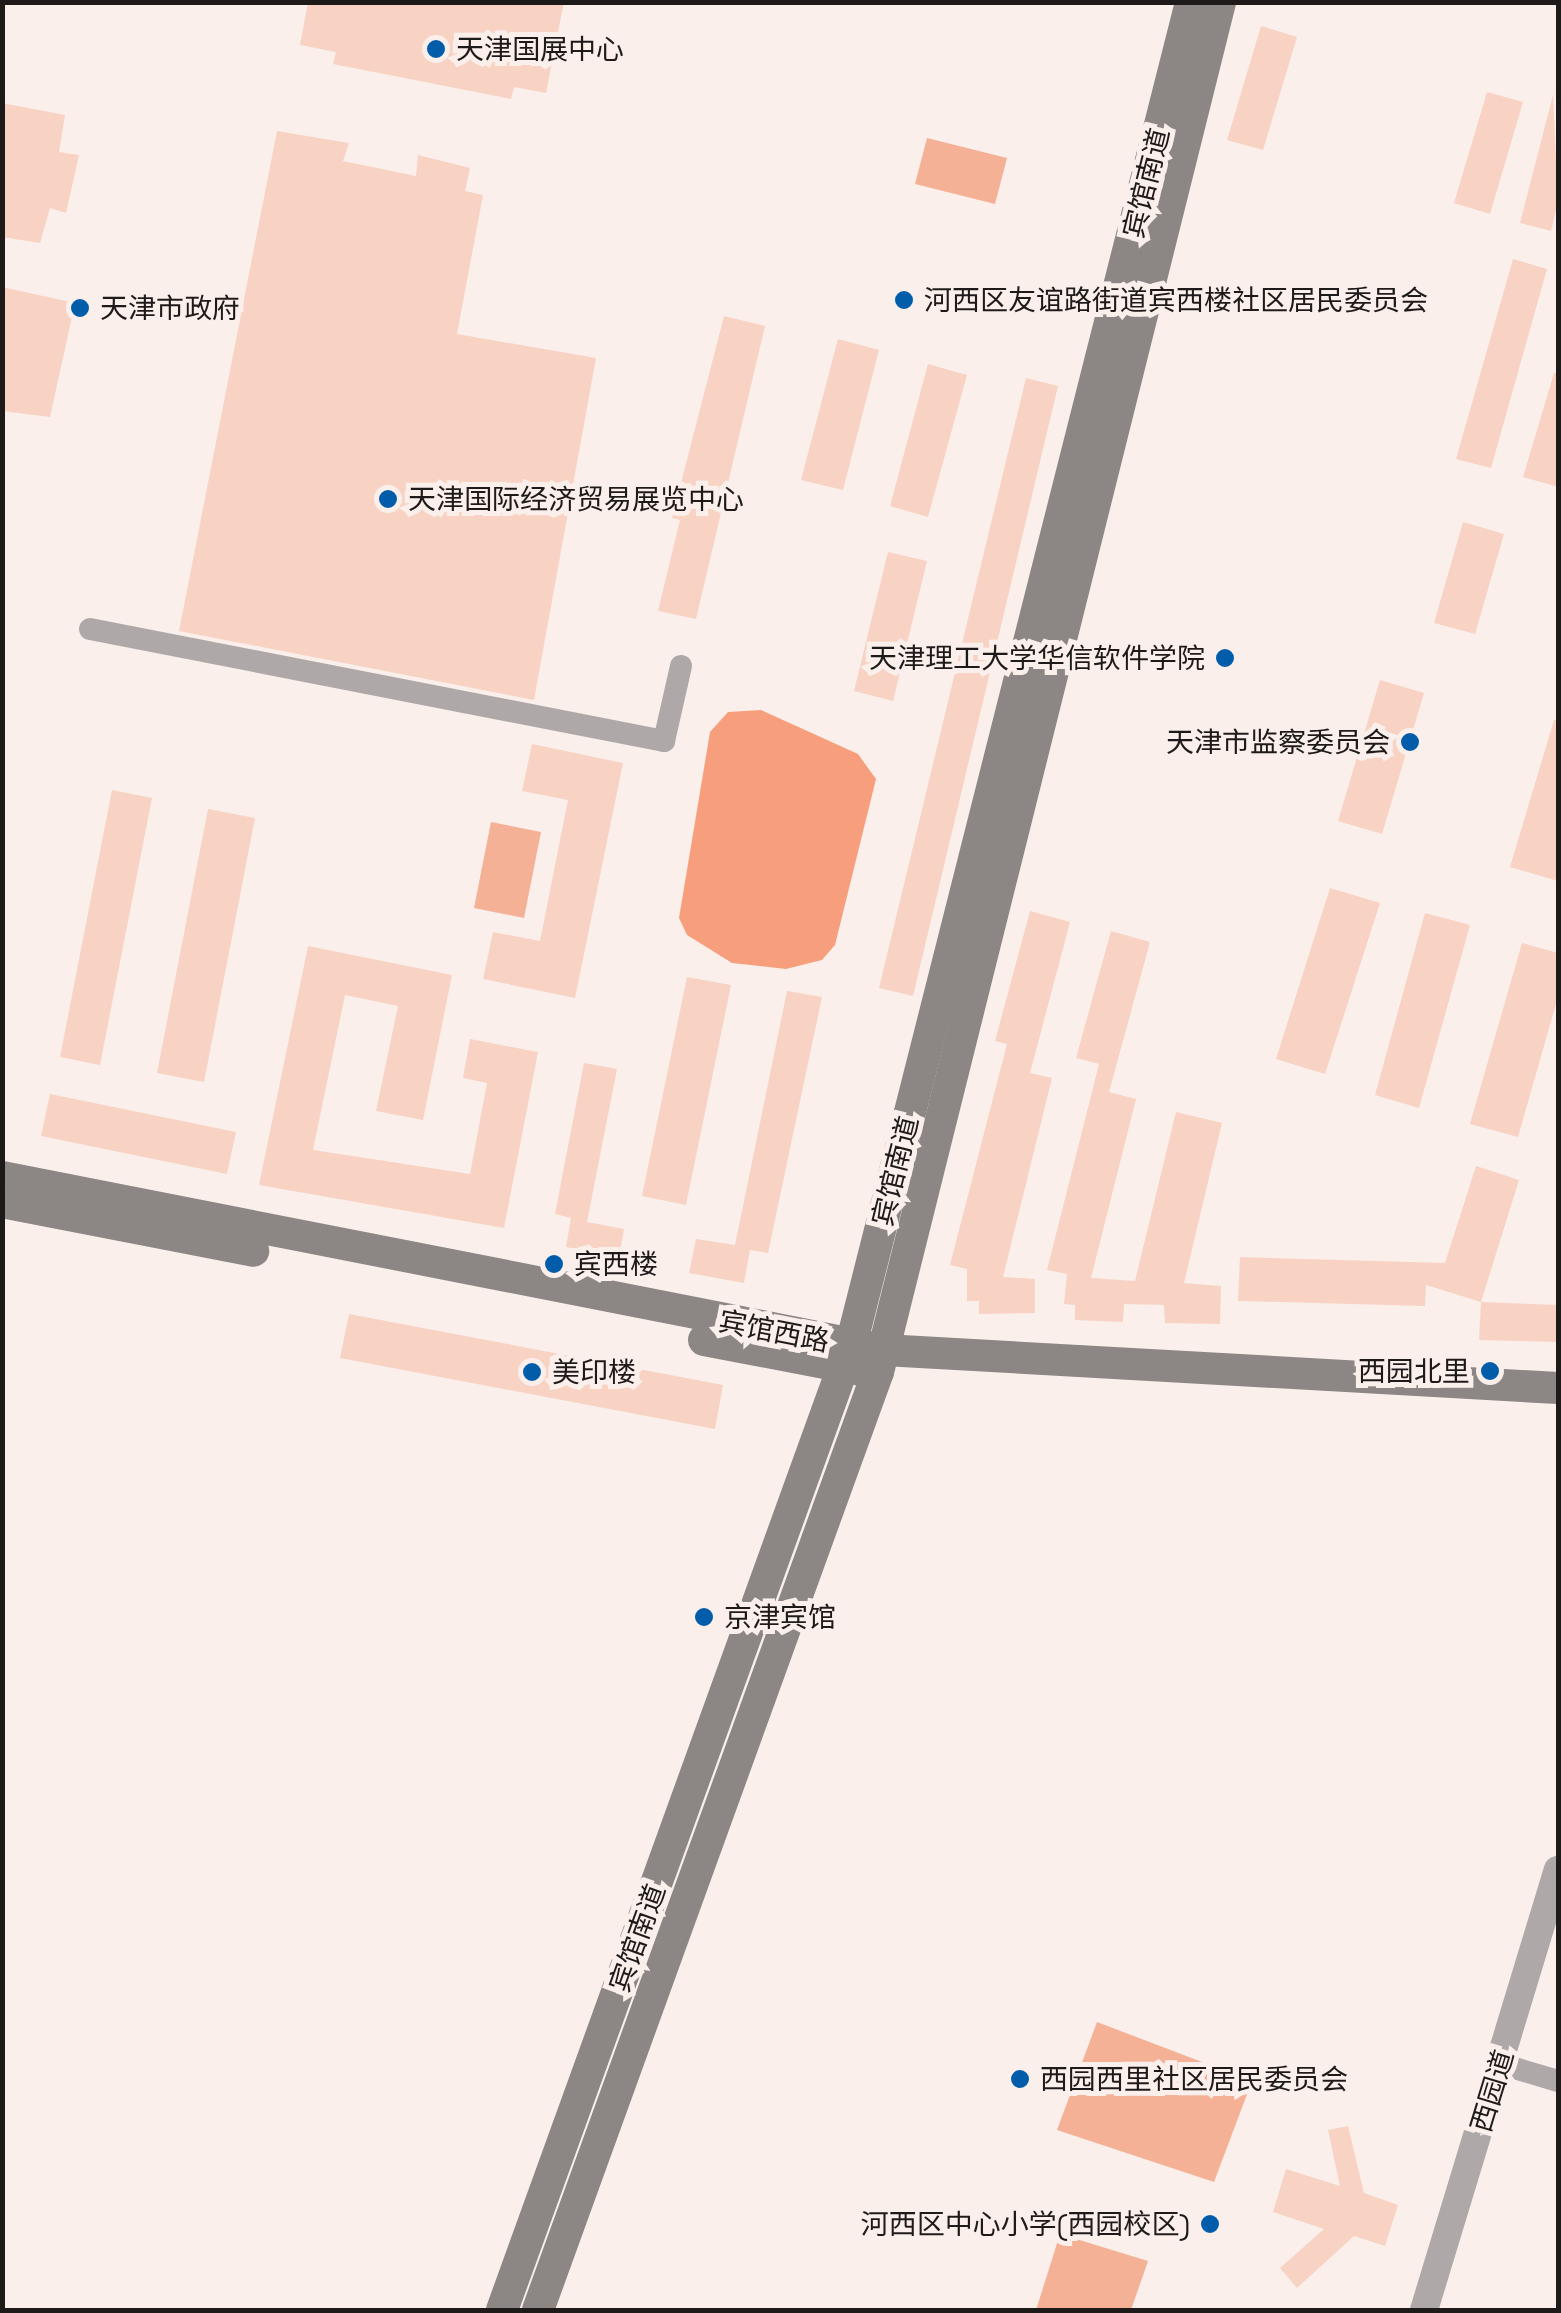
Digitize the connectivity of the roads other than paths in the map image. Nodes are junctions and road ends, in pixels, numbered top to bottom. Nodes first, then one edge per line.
1 (1192, 2) edge
2 (1220, 2) edge
3 (90, 630) dead end
4 (682, 666) dead end
5 (2, 1177) edge
6 (2, 1202) edge
7 (848, 1357) junction
8 (881, 1361) junction
9 (1558, 1388) edge
10 (1558, 1408) edge
11 (1558, 1870) edge
12 (1558, 1925) edge
13 (1508, 2065) junction
14 (1558, 2080) edge
15 (502, 2310) edge
16 (538, 2310) edge
17 (1424, 2310) edge
18 (1441, 2310) edge

1 - 7 main road, 宾馆南道
2 - 8 main road, 宾馆南道
3 - 4 street
5 - 7 main road, 宾馆西路
6 - 7 main road, 宾馆西路
7 - 8 main road, 宾馆西路
7 - 15 main road, 宾馆南道
8 - 9 main road, 宾馆西路
8 - 10 main road, 宾馆西路
8 - 16 main road, 宾馆南道
11 - 13 street, 西园道
12 - 13 street, 西园道
13 - 14 street
13 - 17 street, 西园道
13 - 18 street, 西园道

